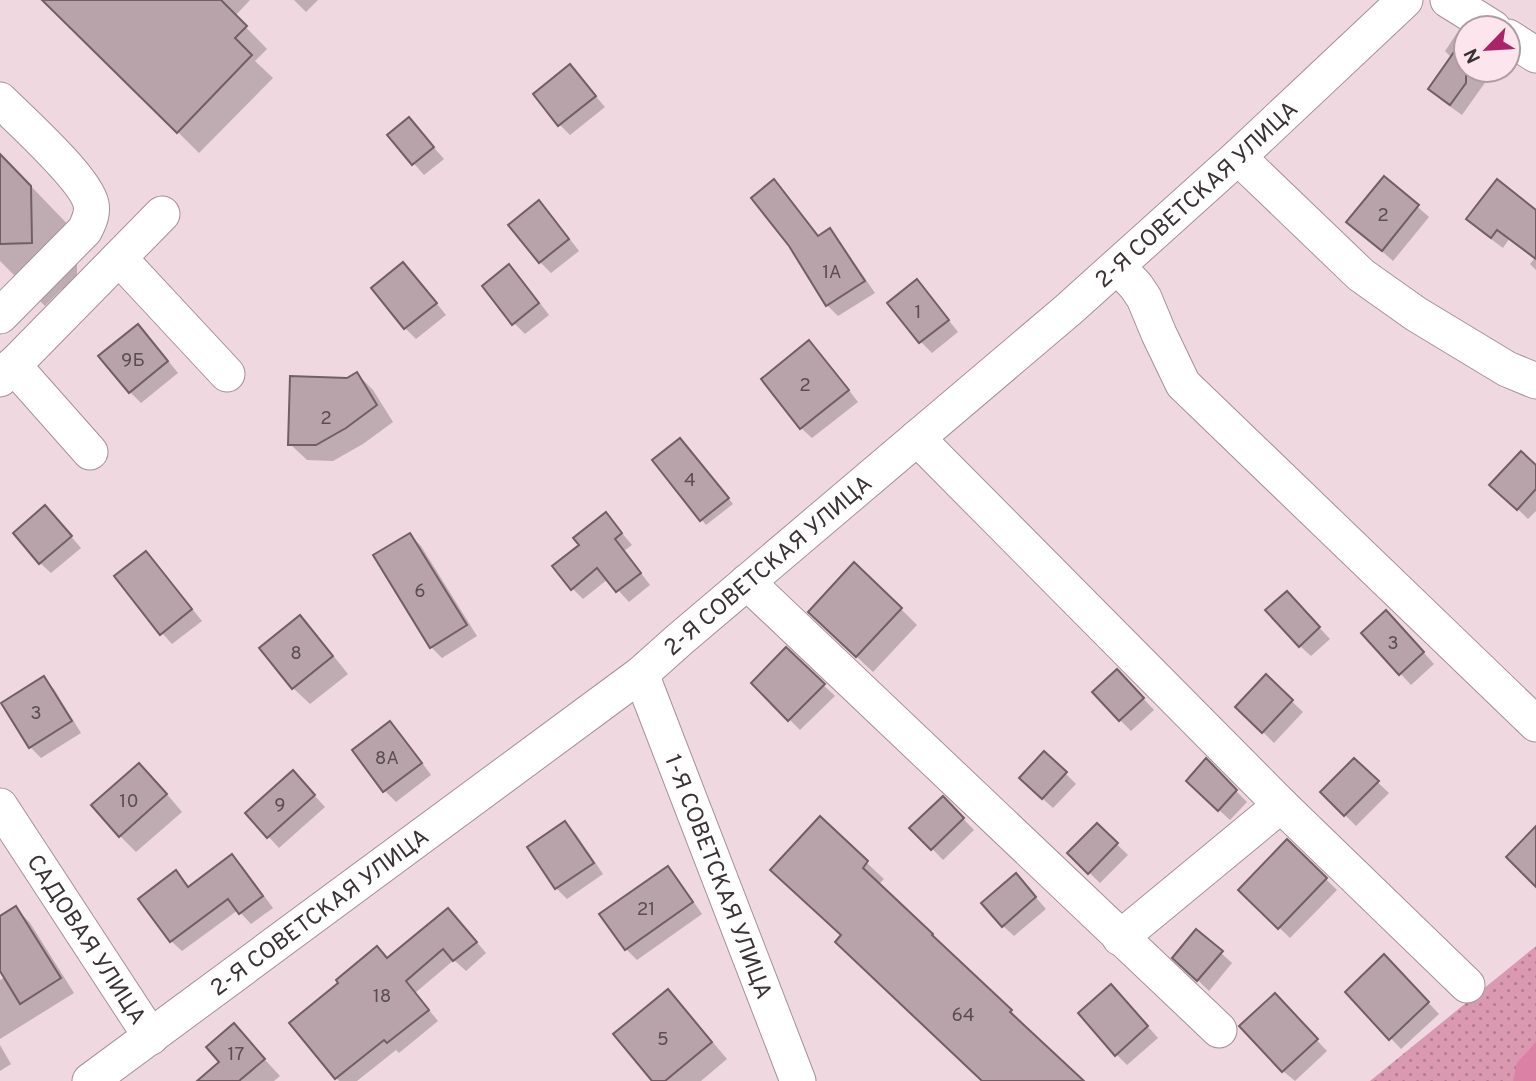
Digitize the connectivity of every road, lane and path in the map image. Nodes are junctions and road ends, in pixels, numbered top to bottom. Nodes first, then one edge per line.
1 (1405, 0) edge
2 (1448, 0) edge
3 (1470, 14) edge
4 (0, 100) edge
5 (1238, 157) junction
6 (162, 214) dead end
7 (119, 258) junction
8 (1117, 266) junction
9 (0, 316) edge
10 (7, 372) edge
11 (228, 374) dead end
12 (1536, 381) edge
13 (917, 438) junction
14 (90, 452) dead end
15 (747, 582) junction
16 (641, 674) junction
17 (1536, 724) edge
18 (1281, 805) junction
19 (0, 806) edge
20 (1120, 938) junction
21 (1467, 985) dead end
22 (1219, 1030) dead end
23 (151, 1037) junction
24 (90, 1081) edge
25 (798, 1081) edge

1 - 5 street, 2-Я СОВЕТСКАЯ УЛИЦА
2 - 3 street
4 - 9 street
5 - 8 street, 2-Я СОВЕТСКАЯ УЛИЦА
5 - 12 street
6 - 7 street
7 - 10 street
7 - 11 street
8 - 13 street, 2-Я СОВЕТСКАЯ УЛИЦА
8 - 17 street
10 - 14 street
13 - 15 street, 2-Я СОВЕТСКАЯ УЛИЦА
13 - 18 street
15 - 16 street, 2-Я СОВЕТСКАЯ УЛИЦА
15 - 20 street
16 - 23 street, 2-Я СОВЕТСКАЯ УЛИЦА
16 - 25 street, 1-Я СОВЕТСКАЯ УЛИЦА
18 - 20 street
18 - 21 street
19 - 23 street, САДОВАЯ УЛИЦА
20 - 22 street
23 - 24 street, 2-Я СОВЕТСКАЯ УЛИЦА

